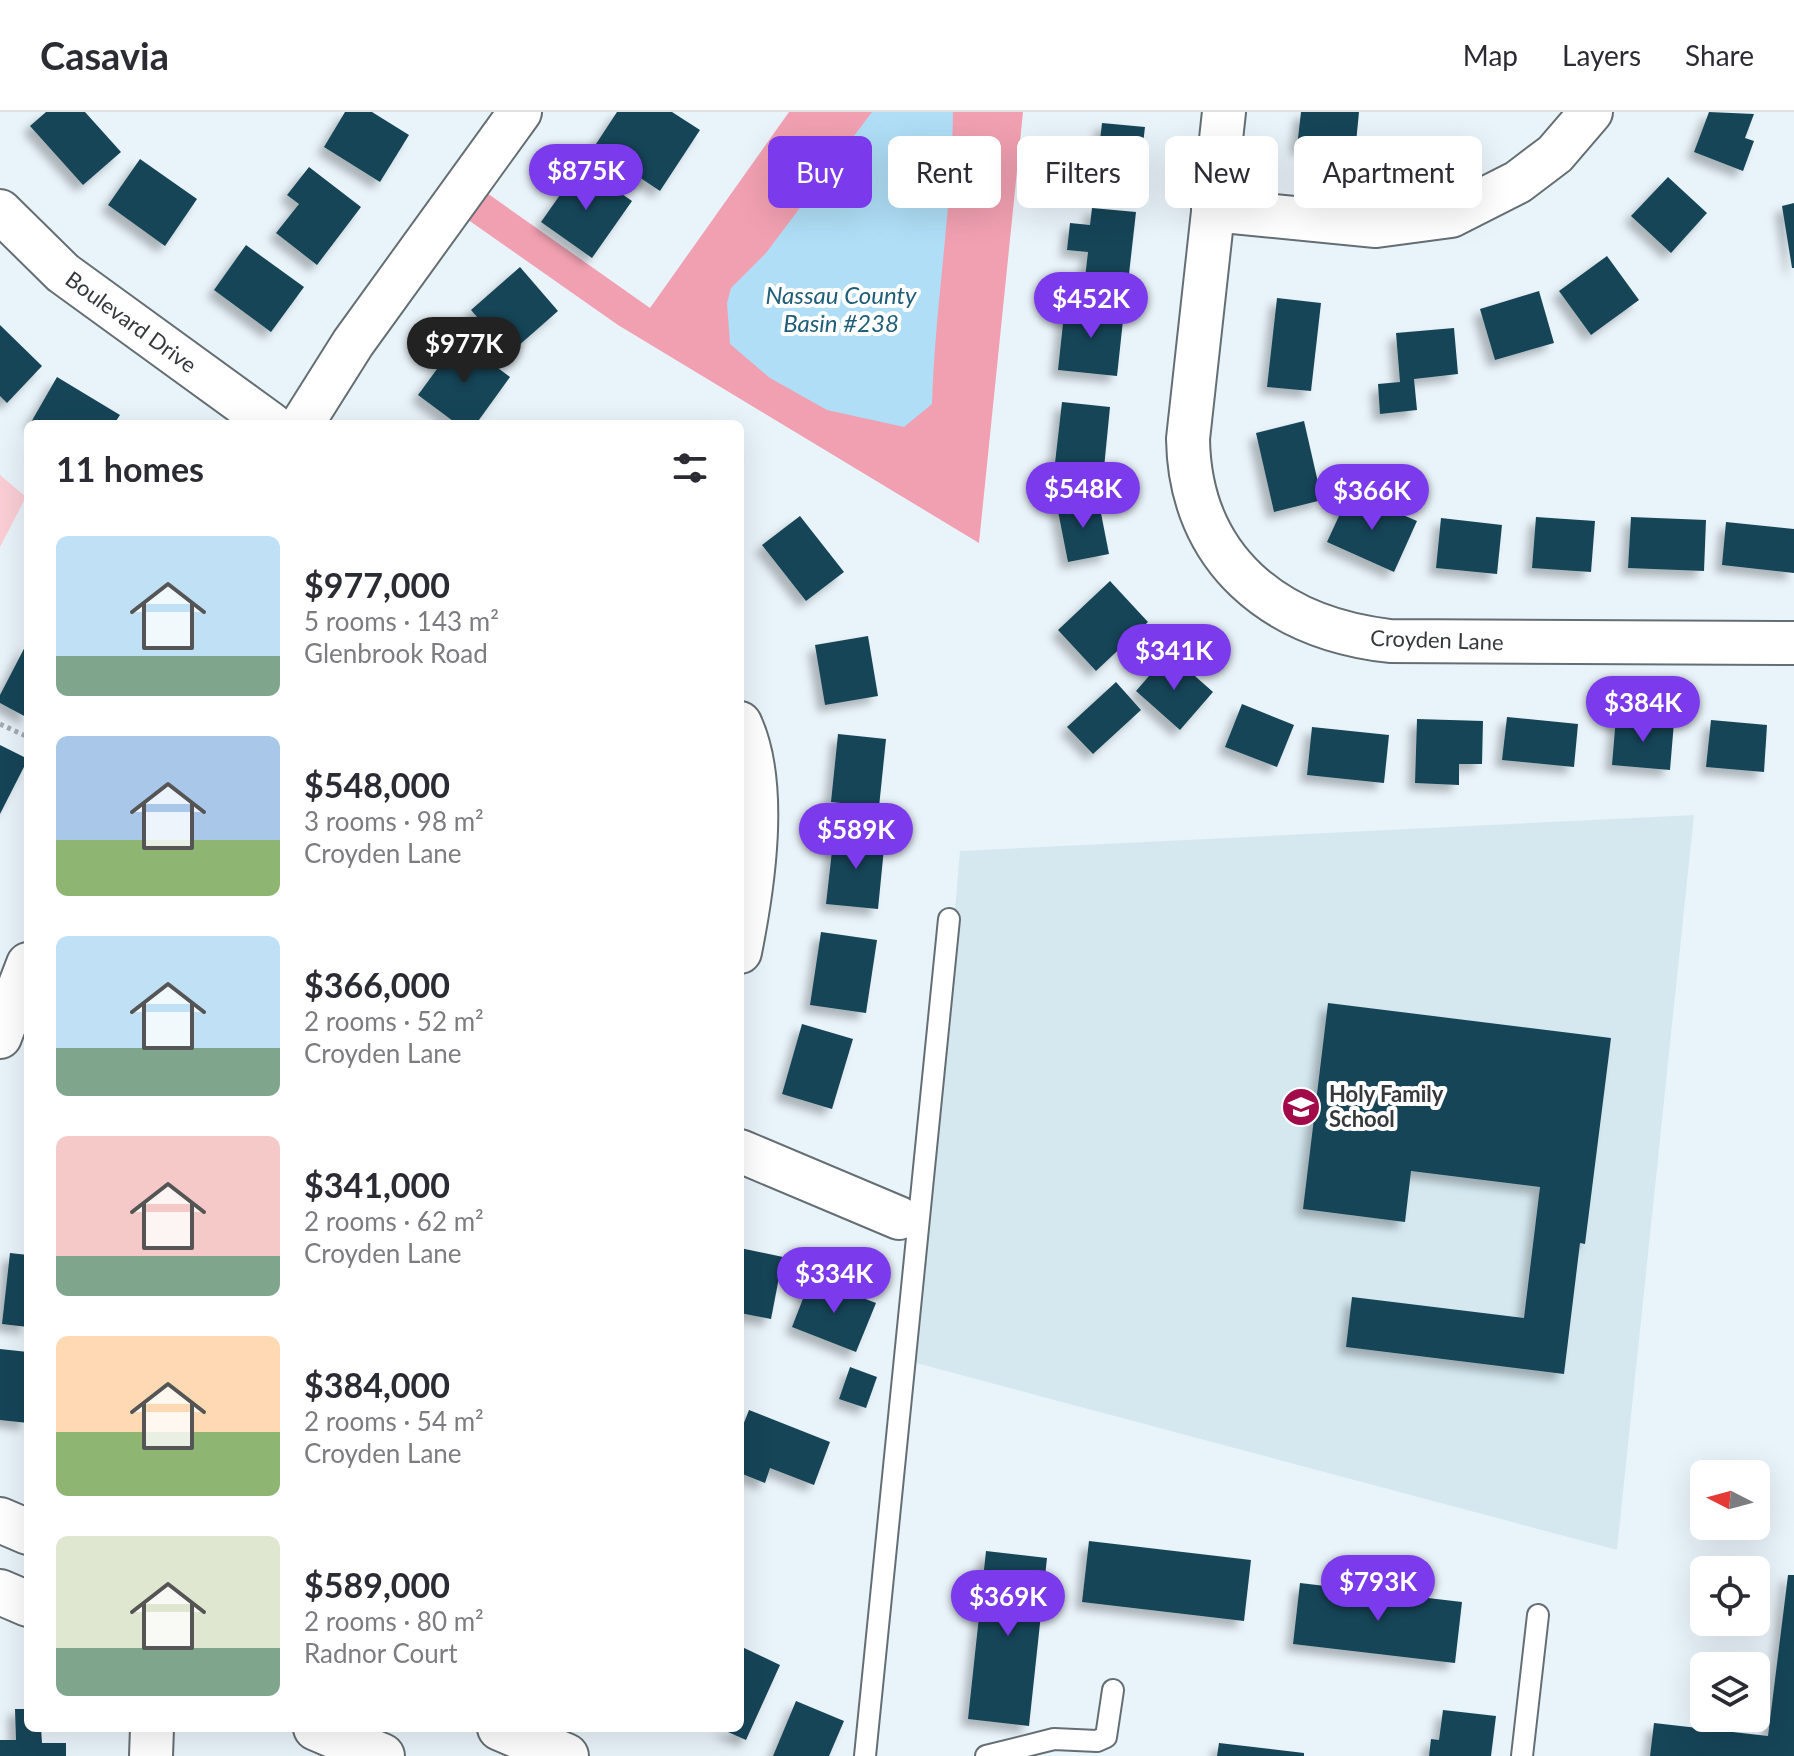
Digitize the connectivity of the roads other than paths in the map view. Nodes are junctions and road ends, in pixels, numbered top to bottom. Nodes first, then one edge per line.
1 (1224, 112) edge
2 (1591, 112) edge
3 (516, 113) edge
4 (1213, 210) junction
5 (0, 211) edge
6 (265, 420) edge
7 (305, 420) edge
8 (1794, 643) edge
9 (744, 735) edge
10 (949, 919) dead end
11 (744, 920) edge
12 (24, 974) edge
13 (0, 1037) edge
14 (744, 1153) edge
15 (899, 1218) dead end
16 (0, 1520) edge
17 (24, 1530) edge
18 (0, 1592) edge
19 (24, 1602) edge
20 (1538, 1615) dead end
21 (1113, 1690) dead end
22 (152, 1732) edge
23 (325, 1732) edge
24 (509, 1732) edge
25 (151, 1756) edge
26 (382, 1756) edge
27 (566, 1756) edge
28 (865, 1756) edge
29 (986, 1756) edge
30 (1522, 1756) edge

1 - 4 street, Croyden Lane
2 - 4 street
3 - 7 street
4 - 8 street, Croyden Lane
5 - 6 street, Boulevard Drive
9 - 11 street
10 - 28 lane
12 - 13 street
14 - 15 street
16 - 17 main road
18 - 19 main road
20 - 30 lane
21 - 29 lane
22 - 25 street
23 - 26 main road
24 - 27 main road

